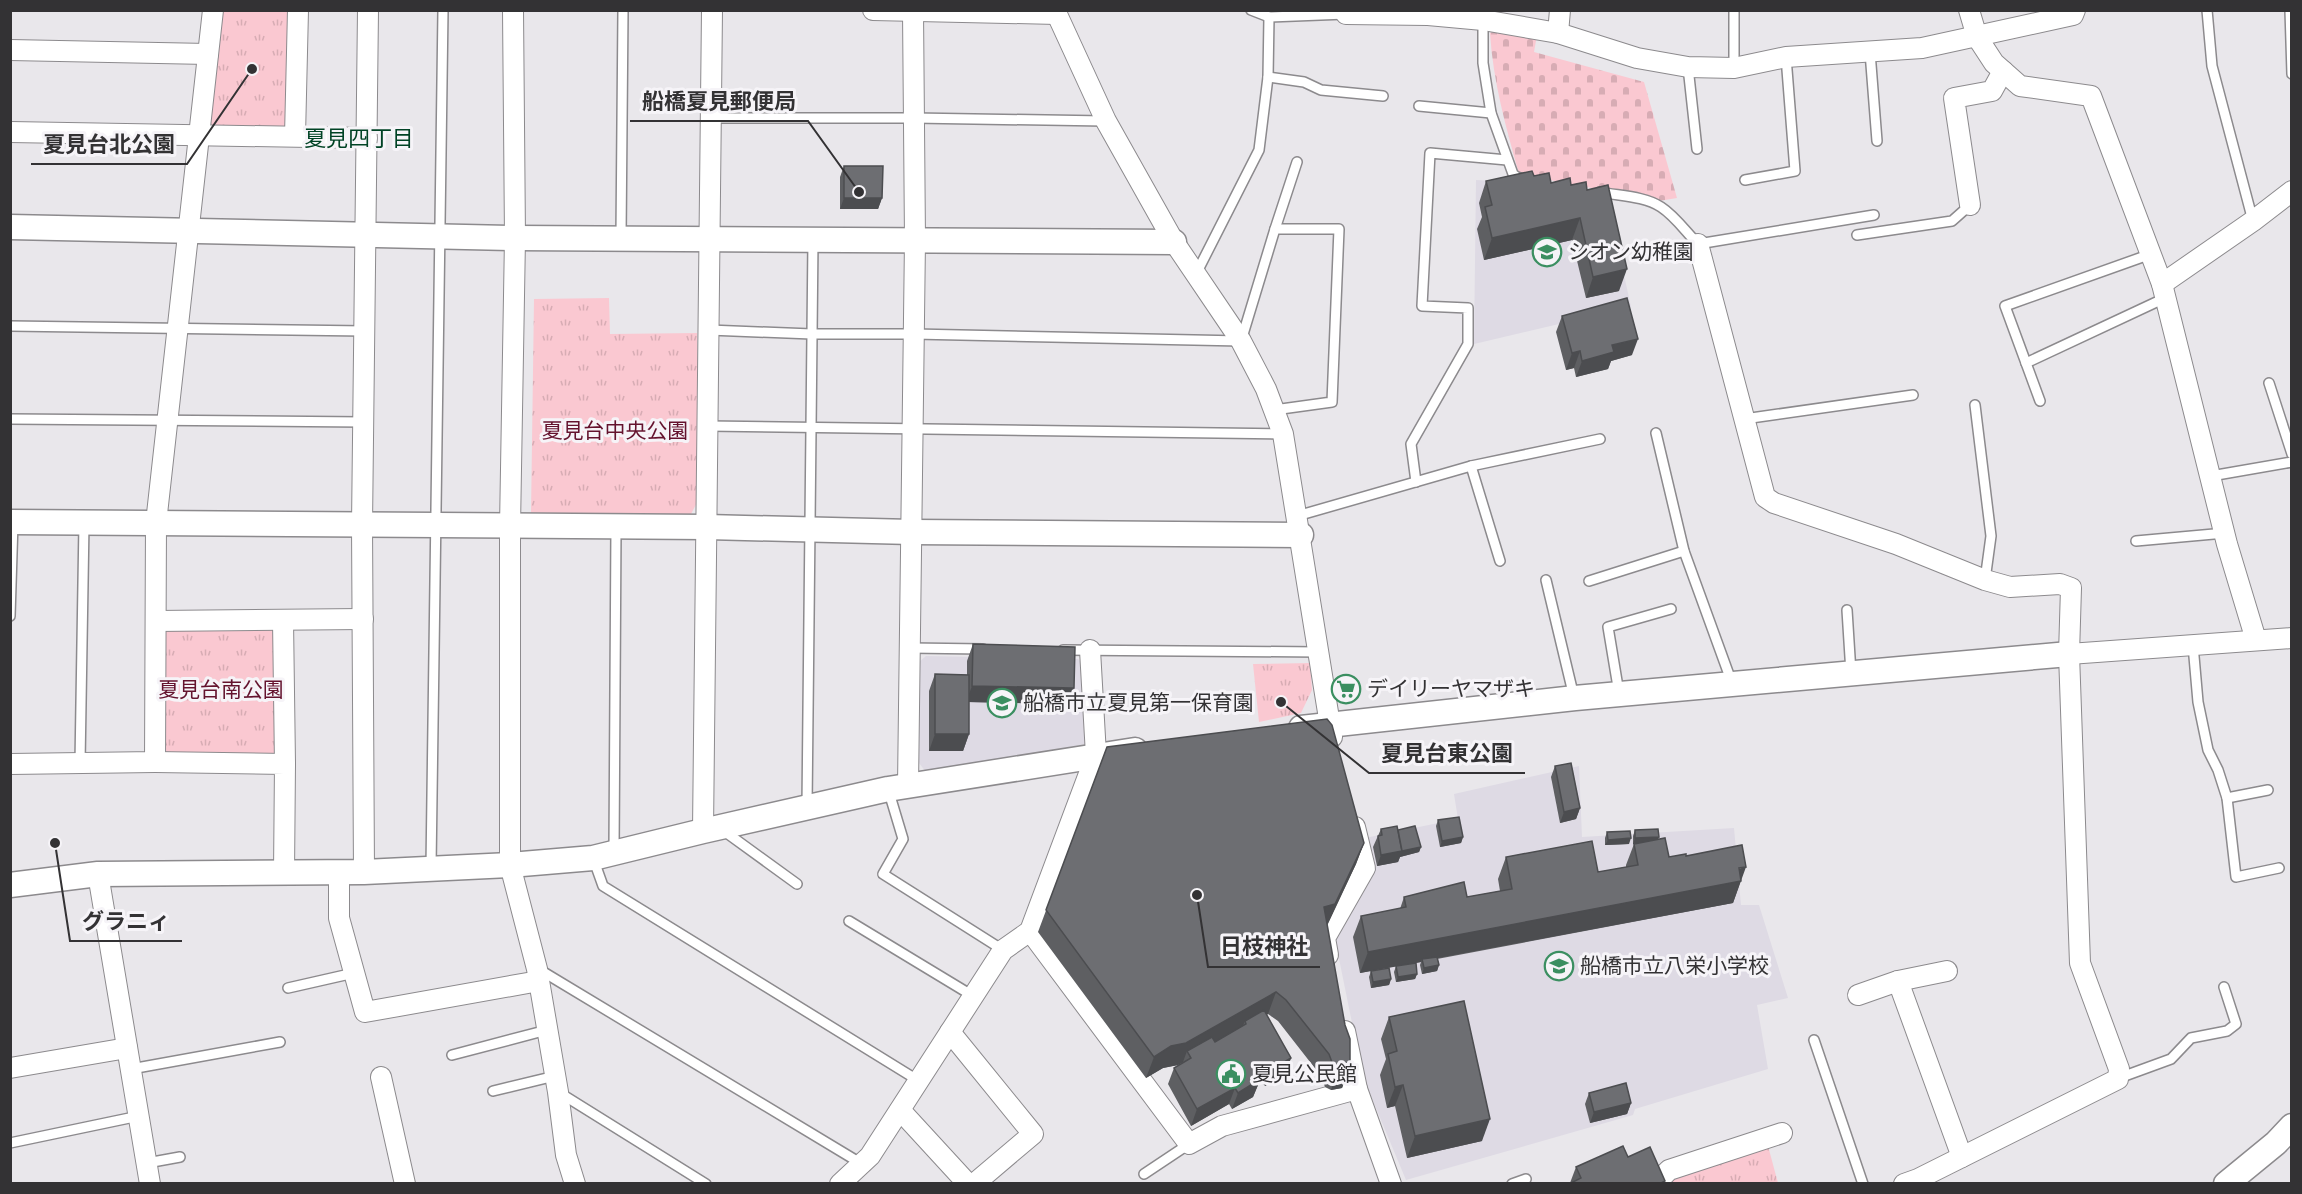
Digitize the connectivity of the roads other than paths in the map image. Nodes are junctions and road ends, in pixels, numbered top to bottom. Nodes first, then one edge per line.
1 (213, 10) edge
2 (298, 10) edge
3 (369, 10) edge
4 (443, 10) edge
5 (513, 10) edge
6 (524, 10) edge
7 (622, 10) edge
8 (712, 10) edge
9 (873, 10) edge
10 (1251, 10) edge
11 (1560, 10) edge
12 (1734, 10) edge
13 (1969, 10) edge
14 (2075, 10) edge
15 (2207, 10) edge
16 (2290, 10) edge
17 (913, 11) edge
18 (1056, 12) edge
19 (1345, 12) edge
20 (1269, 17) junction
21 (1483, 20) junction
22 (1558, 33) junction
23 (1977, 37) junction
24 (10, 50) edge
25 (1870, 52) junction
26 (208, 54) junction
27 (1786, 57) junction
28 (1688, 67) junction
29 (1734, 68) junction
30 (2003, 71) junction
31 (2292, 74) edge
32 (1268, 77) junction
33 (1383, 96) dead end
34 (1419, 106) dead end
35 (1491, 113) junction
36 (711, 118) junction
37 (914, 118) junction
38 (1106, 121) junction
39 (10, 132) edge
40 (199, 134) junction
41 (295, 136) junction
42 (367, 138) junction
43 (1877, 141) dead end
44 (1697, 149) dead end
45 (1508, 160) junction
46 (1297, 162) dead end
47 (1745, 180) dead end
48 (1540, 182) edge
49 (1587, 190) edge
50 (2292, 191) edge
51 (1970, 205) joint
52 (1874, 215) dead end
53 (2253, 221) junction
54 (10, 227) edge
55 (1275, 229) junction
56 (188, 231) junction
57 (366, 235) junction
58 (1857, 235) dead end
59 (440, 236) junction
60 (520, 238) junction
61 (621, 239) junction
62 (710, 240) junction
63 (813, 240) junction
64 (915, 240) junction
65 (1174, 242) junction
66 (1698, 244) junction
67 (2151, 254) junction
68 (1195, 276) junction
69 (2164, 291) junction
70 (10, 326) edge
71 (178, 329) junction
72 (709, 330) junction
73 (365, 331) junction
74 (812, 334) junction
75 (915, 334) junction
76 (1240, 341) junction
77 (2026, 363) junction
78 (2269, 383) dead end
79 (1913, 395) dead end
80 (2040, 401) dead end
81 (1975, 405) dead end
82 (1273, 410) junction
83 (10, 419) edge
84 (1744, 419) junction
85 (167, 422) junction
86 (364, 422) junction
87 (708, 426) junction
88 (811, 427) junction
89 (913, 429) junction
90 (1656, 433) dead end
91 (1282, 434) junction
92 (1600, 439) dead end
93 (2292, 454) edge
94 (2292, 462) edge
95 (1471, 466) junction
96 (2211, 476) junction
97 (1416, 482) junction
98 (12, 522) edge
99 (84, 523) junction
100 (156, 523) junction
101 (362, 525) junction
102 (437, 526) junction
103 (1299, 526) junction
104 (515, 527) junction
105 (616, 527) junction
106 (707, 527) junction
107 (810, 530) junction
108 (912, 532) junction
109 (2225, 533) junction
110 (2136, 541) dead end
111 (1684, 551) junction
112 (1500, 561) dead end
113 (1546, 580) dead end
114 (1985, 580) junction
115 (1589, 581) dead end
116 (1671, 609) dead end
117 (1847, 610) dead end
118 (10, 616) edge
119 (284, 620) junction
120 (363, 620) junction
121 (156, 621) junction
122 (2292, 638) edge
123 (2256, 640) junction
124 (2193, 645) junction
125 (910, 648) junction
126 (994, 649) edge
127 (1054, 649) edge
128 (1090, 650) junction
129 (1320, 652) junction
130 (2069, 654) junction
131 (1851, 674) junction
132 (1733, 684) junction
133 (1619, 694) junction
134 (1575, 698) junction
135 (1329, 724) junction
136 (1283, 730) edge
137 (1154, 747) edge
138 (1096, 755) junction
139 (1338, 757) edge
140 (155, 762) junction
141 (80, 763) junction
142 (10, 764) edge
143 (285, 764) junction
144 (898, 788) junction
145 (2268, 790) dead end
146 (2227, 798) junction
147 (807, 808) junction
148 (1352, 813) edge
149 (711, 829) junction
150 (604, 855) junction
151 (510, 866) junction
152 (2279, 868) dead end
153 (431, 869) junction
154 (339, 872) junction
155 (364, 872) junction
156 (284, 873) junction
157 (98, 874) junction
158 (797, 884) dead end
159 (10, 885) edge
160 (849, 921) dead end
161 (1030, 931) junction
162 (1002, 950) junction
163 (1947, 971) dead end
164 (1332, 972) edge
165 (354, 973) junction
166 (538, 975) junction
167 (1898, 981) junction
168 (2224, 987) dead end
169 (288, 988) dead end
170 (1858, 994) dead end
171 (973, 996) junction
172 (1341, 1016) edge
173 (548, 1030) junction
174 (950, 1032) junction
175 (1814, 1040) dead end
176 (280, 1042) dead end
177 (127, 1048) junction
178 (452, 1055) dead end
179 (10, 1068) edge
180 (131, 1069) junction
181 (381, 1077) dead end
182 (2118, 1079) junction
183 (919, 1081) junction
184 (557, 1084) junction
185 (1357, 1089) junction
186 (493, 1091) dead end
187 (900, 1110) junction
188 (139, 1116) junction
189 (2292, 1126) edge
190 (1782, 1133) dead end
191 (11, 1141) edge
192 (1189, 1144) junction
193 (180, 1156) dead end
194 (1962, 1157) junction
195 (147, 1163) junction
196 (862, 1164) junction
197 (1144, 1174) dead end
198 (1659, 1175) edge
199 (1526, 1179) dead end
200 (977, 1182) edge
201 (842, 1183) edge
202 (150, 1184) edge
203 (405, 1184) edge
204 (575, 1184) edge
205 (706, 1184) edge
206 (1391, 1184) edge
207 (1512, 1184) edge
208 (1863, 1184) edge
209 (1904, 1184) edge
210 (2226, 1184) edge

1 - 26 street
2 - 41 street
3 - 42 street
4 - 59 lane
5 - 60 street
6 - 60 street
7 - 61 lane
8 - 36 street
9 - 17 street
10 - 20 lane
11 - 22 street
12 - 29 lane
13 - 23 street
14 - 23 street
15 - 53 lane
16 - 31 lane
17 - 18 street
17 - 37 street
18 - 38 street
19 - 20 lane
19 - 21 street
20 - 32 lane
21 - 22 street
21 - 35 lane
22 - 28 street
23 - 25 street
23 - 30 street
24 - 26 street
25 - 27 street
25 - 43 lane
26 - 40 street
27 - 29 street
27 - 47 lane
28 - 29 street
28 - 44 lane
30 - 51 street
30 - 67 street
32 - 33 lane
32 - 68 lane
34 - 35 lane
35 - 45 lane
36 - 37 lane
36 - 62 street
37 - 38 lane
37 - 64 street
38 - 65 street
39 - 40 street
40 - 41 street
40 - 56 street
41 - 42 street
42 - 57 street
45 - 48 lane
45 - 97 lane
46 - 55 lane
49 - 66 lane
50 - 53 street
51 - 58 lane
52 - 66 lane
53 - 69 street
54 - 56 street
55 - 76 lane
55 - 82 lane
56 - 57 street
56 - 71 street
57 - 59 street
57 - 73 street
59 - 60 street
59 - 102 lane
60 - 61 street
60 - 104 street
61 - 62 street
62 - 63 street
62 - 72 street
63 - 64 street
63 - 74 lane
64 - 65 street
64 - 75 street
65 - 68 street
66 - 84 street
67 - 69 street
67 - 77 lane
68 - 76 street
69 - 77 lane
69 - 96 street
70 - 71 lane
71 - 73 lane
71 - 85 street
72 - 74 lane
72 - 87 street
73 - 86 street
74 - 75 lane
74 - 88 lane
75 - 76 lane
75 - 89 street
76 - 82 street
77 - 80 lane
78 - 93 lane
79 - 84 lane
81 - 114 lane
82 - 91 street
83 - 85 lane
84 - 114 street
85 - 86 lane
85 - 100 street
86 - 101 street
87 - 88 lane
87 - 106 street
88 - 89 lane
88 - 107 lane
89 - 91 lane
89 - 108 street
90 - 111 lane
91 - 103 street
92 - 95 lane
94 - 96 lane
95 - 97 lane
95 - 112 lane
96 - 109 street
97 - 103 lane
98 - 99 street
98 - 118 lane
99 - 100 street
99 - 141 lane
100 - 101 street
100 - 121 street
101 - 102 street
101 - 120 street
102 - 104 street
102 - 153 lane
103 - 108 street
103 - 129 street
104 - 105 street
104 - 151 street
105 - 106 street
105 - 150 lane
106 - 107 street
106 - 149 street
107 - 108 street
107 - 147 lane
108 - 125 street
109 - 110 lane
109 - 123 street
111 - 115 lane
111 - 132 lane
113 - 134 lane
114 - 130 street
116 - 133 lane
117 - 131 lane
119 - 120 street
119 - 121 street
119 - 143 street
120 - 155 street
121 - 140 street
122 - 123 street
123 - 124 street
124 - 130 street
124 - 146 lane
125 - 126 lane
125 - 144 street
127 - 128 lane
128 - 129 lane
128 - 138 street
129 - 135 street
130 - 131 street
130 - 182 street
131 - 132 street
132 - 133 street
133 - 134 street
134 - 135 street
135 - 136 street
135 - 139 street
137 - 138 street
138 - 144 street
138 - 161 street
140 - 141 street
140 - 143 street
141 - 142 street
143 - 156 street
144 - 147 street
144 - 162 lane
145 - 146 lane
146 - 152 lane
147 - 149 street
148 - 164 street
149 - 150 street
149 - 158 lane
150 - 151 street
150 - 183 lane
151 - 153 street
151 - 166 street
153 - 155 street
154 - 155 street
154 - 156 street
154 - 165 street
156 - 157 street
157 - 159 street
157 - 177 street
160 - 171 lane
161 - 162 street
161 - 192 street
162 - 171 street
163 - 167 street
165 - 166 street
165 - 169 lane
166 - 173 street
166 - 196 lane
167 - 170 street
167 - 194 street
168 - 182 lane
171 - 174 street
172 - 185 street
173 - 178 lane
173 - 184 street
174 - 183 street
174 - 200 street
175 - 208 lane
176 - 180 lane
177 - 179 street
177 - 180 street
180 - 188 street
181 - 203 street
182 - 194 street
183 - 187 street
184 - 186 lane
184 - 204 street
184 - 205 lane
185 - 192 street
185 - 206 street
187 - 196 street
187 - 200 street
188 - 191 lane
188 - 195 street
189 - 210 street
190 - 198 street
192 - 197 lane
193 - 195 lane
194 - 209 street
195 - 202 street
196 - 201 street
199 - 207 lane

